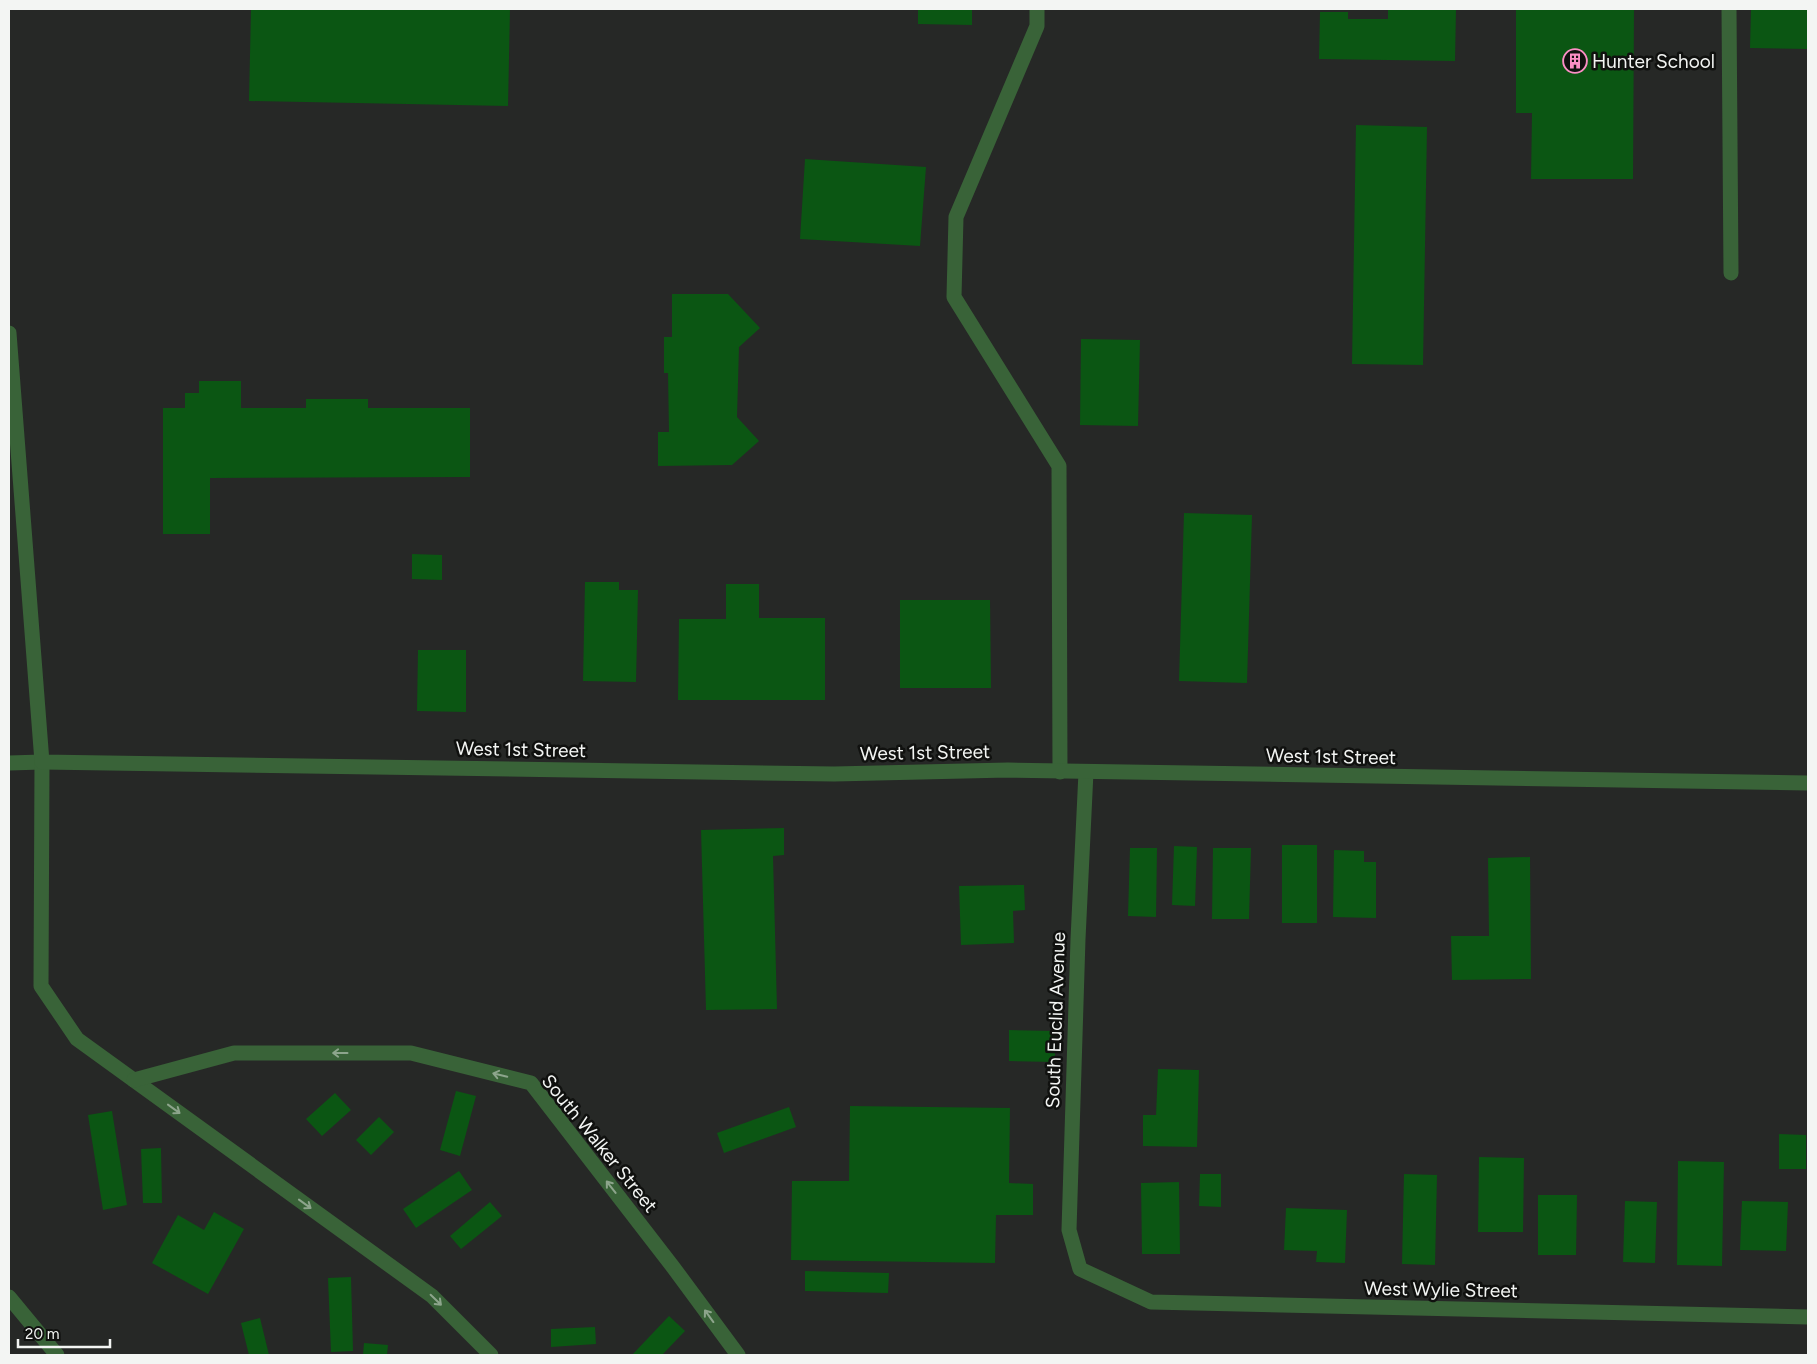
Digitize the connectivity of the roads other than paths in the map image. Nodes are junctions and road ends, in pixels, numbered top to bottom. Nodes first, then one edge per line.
1 (1037, 9) edge
2 (1729, 9) edge
3 (1731, 273) dead end
4 (9, 333) edge
5 (10, 353) edge
6 (42, 762) junction
7 (9, 763) edge
8 (1060, 772) junction
9 (1086, 772) junction
10 (1808, 783) edge
11 (134, 1080) junction
12 (1080, 1269) joint
13 (9, 1297) edge
14 (1808, 1317) edge
15 (57, 1355) edge
16 (491, 1355) edge
17 (738, 1355) edge

1 - 8 street
2 - 3 street
4 - 5 street
5 - 6 street
6 - 7 street, West 1st Street
6 - 8 street, West 1st Street
6 - 11 street
8 - 9 street, West 1st Street
9 - 10 street, West 1st Street
9 - 12 street, South Euclid Avenue
11 -> 16 street
17 -> 11 street, South Walker Street
12 - 14 street, West Wylie Street
13 - 15 street

